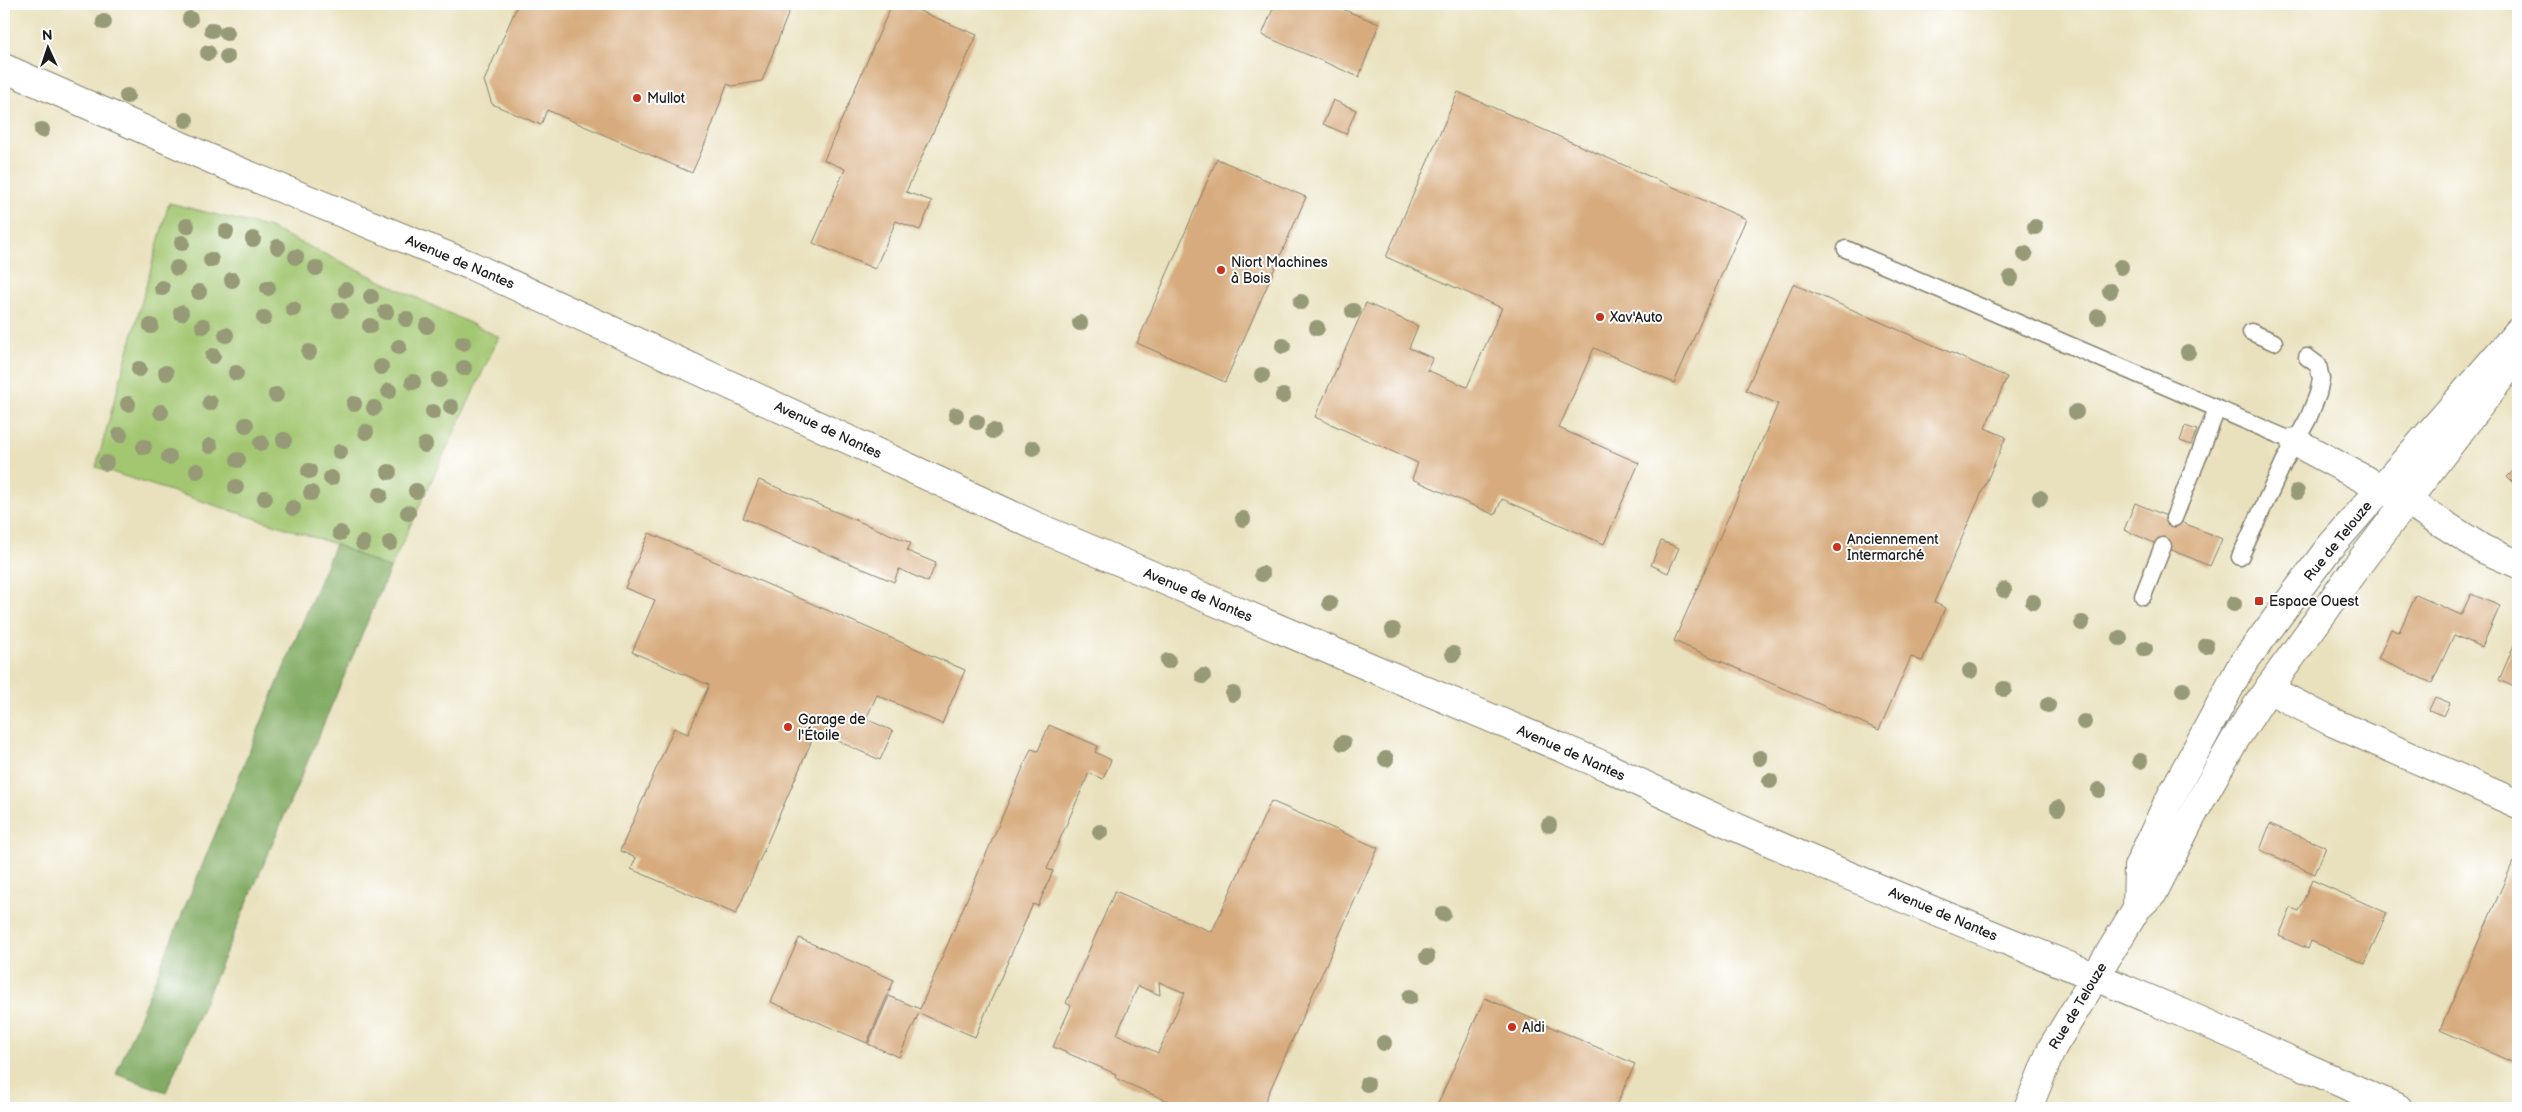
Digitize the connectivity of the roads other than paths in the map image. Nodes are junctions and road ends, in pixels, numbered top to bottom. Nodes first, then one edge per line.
1 (4, 68) edge
2 (1846, 249) dead end
3 (2251, 332) dead end
4 (2518, 332) edge
5 (2274, 342) dead end
6 (2518, 356) edge
7 (2307, 357) dead end
8 (2217, 409) junction
9 (2295, 442) junction
10 (2382, 488) junction
11 (2407, 503) junction
12 (2174, 518) dead end
13 (2163, 546) dead end
14 (2240, 557) dead end
15 (2518, 564) edge
16 (2143, 596) dead end
17 (2268, 690) junction
18 (2518, 804) edge
19 (2137, 908) junction
20 (2095, 977) junction
21 (2028, 1108) edge
22 (2398, 1108) edge

1 - 20 main road, Avenue de Nantes
2 - 8 lane
3 - 5 lane
4 - 10 main road, Rue de Telouze
6 - 11 main road, Rue de Telouze
7 - 9 lane
8 - 9 lane
8 - 12 lane
9 - 10 main road
9 - 14 lane
10 - 11 main road
10 - 19 main road, Rue de Telouze
11 - 15 main road
11 - 17 main road, Rue de Telouze
13 - 16 lane
17 - 18 main road
17 - 19 main road, Rue de Telouze
19 - 20 main road, Rue de Telouze
20 - 21 main road, Rue de Telouze
20 - 22 main road, Avenue de Nantes

